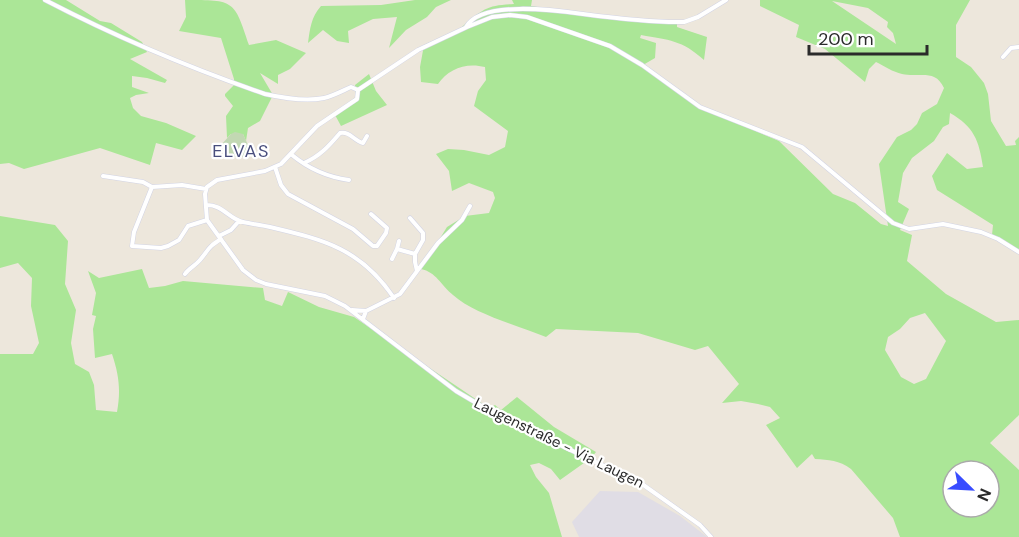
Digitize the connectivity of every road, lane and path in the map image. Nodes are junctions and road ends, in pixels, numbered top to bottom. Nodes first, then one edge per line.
1 (45, 0) edge
2 (726, 0) edge
3 (467, 27) junction
4 (1019, 46) edge
5 (1003, 57) dead end
6 (358, 90) junction
7 (368, 136) dead end
8 (292, 155) junction
9 (304, 163) junction
10 (275, 168) junction
11 (103, 176) dead end
12 (350, 180) dead end
13 (152, 187) junction
14 (206, 189) junction
15 (206, 205) junction
16 (470, 206) dead end
17 (371, 214) dead end
18 (410, 218) dead end
19 (207, 220) junction
20 (238, 221) junction
21 (220, 238) junction
22 (399, 241) dead end
23 (397, 249) junction
24 (1019, 252) edge
25 (415, 254) junction
26 (392, 259) dead end
27 (418, 271) junction
28 (185, 274) dead end
29 (394, 298) junction
30 (352, 310) junction
31 (366, 311) junction
32 (363, 319) junction
33 (711, 537) edge

1 - 6 street
2 - 3 street
3 - 6 street
3 - 24 street
4 - 5 street
6 - 8 street
7 - 9 street
8 - 9 street
8 - 10 street
9 - 12 street
10 - 14 street
10 - 17 street
11 - 13 street
13 - 14 street
13 - 19 street
14 - 15 street
15 - 19 street
15 - 20 street
16 - 27 street
18 - 25 street
19 - 21 street, Laugenstraße - Via Laugen
20 - 21 street
20 - 29 street
21 - 28 street
21 - 30 street, Laugenstraße - Via Laugen
22 - 23 street
23 - 25 street
23 - 26 street
25 - 27 street
27 - 29 street
29 - 31 street
30 - 31 street
30 - 32 street, Laugenstraße - Via Laugen
31 - 32 street
32 - 33 street, Laugenstraße - Via Laugen

